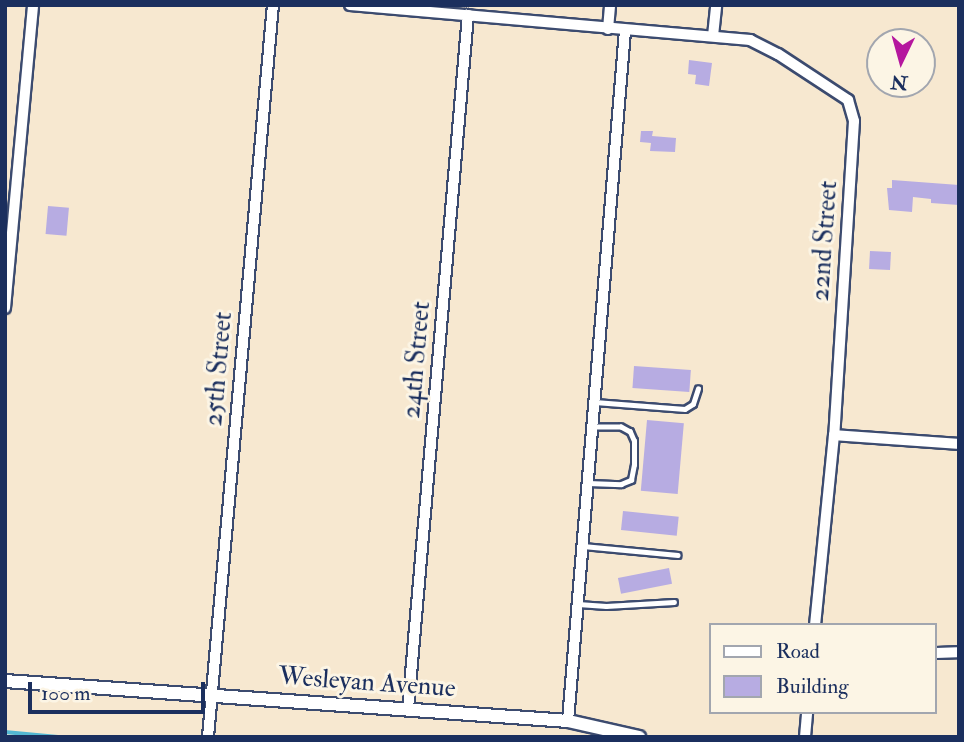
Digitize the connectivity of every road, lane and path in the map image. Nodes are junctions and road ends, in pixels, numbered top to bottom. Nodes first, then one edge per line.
1 (33, 5) edge
2 (273, 5) edge
3 (350, 5) edge
4 (610, 5) edge
5 (716, 5) edge
6 (468, 15) junction
7 (608, 29) junction
8 (625, 31) junction
9 (713, 36) junction
10 (5, 308) edge
11 (698, 390) dead end
12 (594, 402) junction
13 (592, 427) junction
14 (834, 435) junction
15 (959, 444) edge
16 (587, 483) junction
17 (582, 546) junction
18 (678, 555) dead end
19 (674, 602) dead end
20 (577, 604) junction
21 (815, 623) edge
22 (959, 652) edge
23 (936, 653) edge
24 (5, 681) edge
25 (210, 695) junction
26 (408, 709) junction
27 (807, 714) edge
28 (568, 721) junction
29 (208, 737) edge
30 (639, 737) edge
31 (805, 737) edge

1 - 10 street
2 - 25 street, 25th Street
3 - 6 street, 22nd Street
4 - 7 street
5 - 9 street
6 - 7 street, 22nd Street
6 - 26 street, 24th Street
7 - 8 street, 22nd Street
8 - 9 street, 22nd Street
8 - 12 street
9 - 14 street, 22nd Street
11 - 12 lane
12 - 13 street
13 - 16 street
13 - 16 lane
14 - 15 street
14 - 21 street, 22nd Street
16 - 17 street
17 - 18 lane
17 - 20 street
19 - 20 lane
20 - 28 street
22 - 23 street
24 - 25 street, Wesleyan Avenue
25 - 26 street, Wesleyan Avenue
25 - 29 street, 25th Street
26 - 28 street, Wesleyan Avenue
27 - 31 street
28 - 30 street, Wesleyan Avenue

